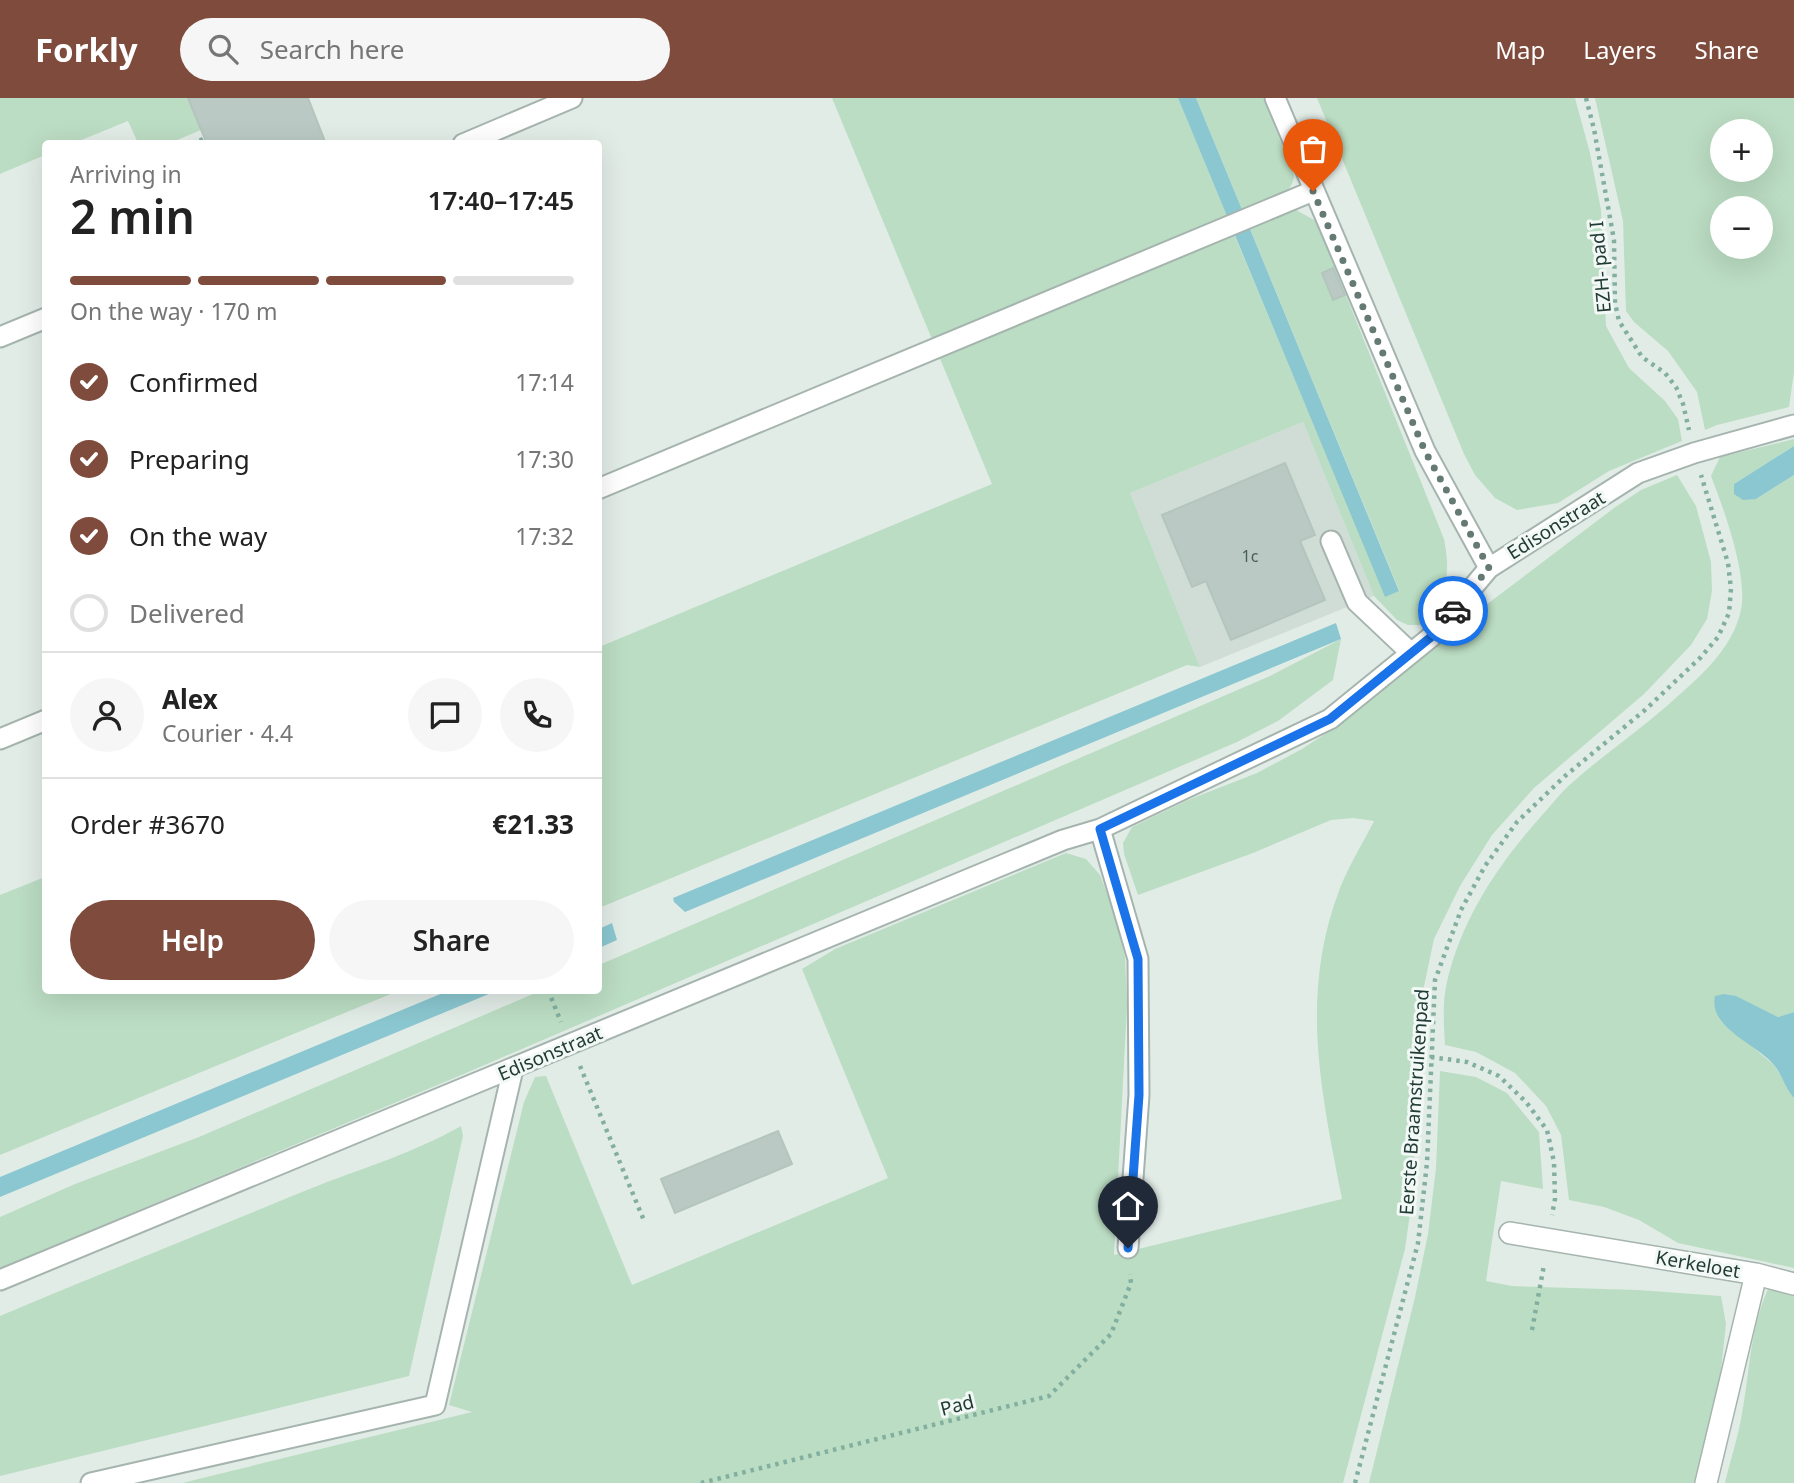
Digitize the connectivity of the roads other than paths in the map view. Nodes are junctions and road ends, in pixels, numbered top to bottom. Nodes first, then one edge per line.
1 (572, 98) edge
2 (1275, 98) edge
3 (472, 140) edge
4 (1313, 191) junction
5 (42, 320) edge
6 (0, 337) edge
7 (1794, 425) edge
8 (602, 487) edge
9 (1331, 541) dead end
10 (1489, 568) junction
11 (1411, 653) junction
12 (42, 722) edge
13 (0, 739) edge
14 (1100, 829) junction
15 (513, 1069) junction
16 (1510, 1233) dead end
17 (1128, 1248) road end
18 (1756, 1274) junction
19 (0, 1280) edge
20 (1794, 1284) edge
21 (90, 1483) edge
22 (1706, 1483) edge

1 - 3 lane
2 - 4 lane
4 - 8 lane
4 - 10 lane
5 - 6 lane
7 - 10 lane, Edisonstraat
9 - 11 lane
10 - 11 lane, Edisonstraat
11 - 14 lane, Edisonstraat
12 - 13 lane
14 - 15 lane, Edisonstraat
14 - 17 lane
15 - 19 lane, Edisonstraat
15 - 21 lane
16 - 18 street, Kerkeloet
18 - 20 street
18 - 22 street, Kerkeloet

